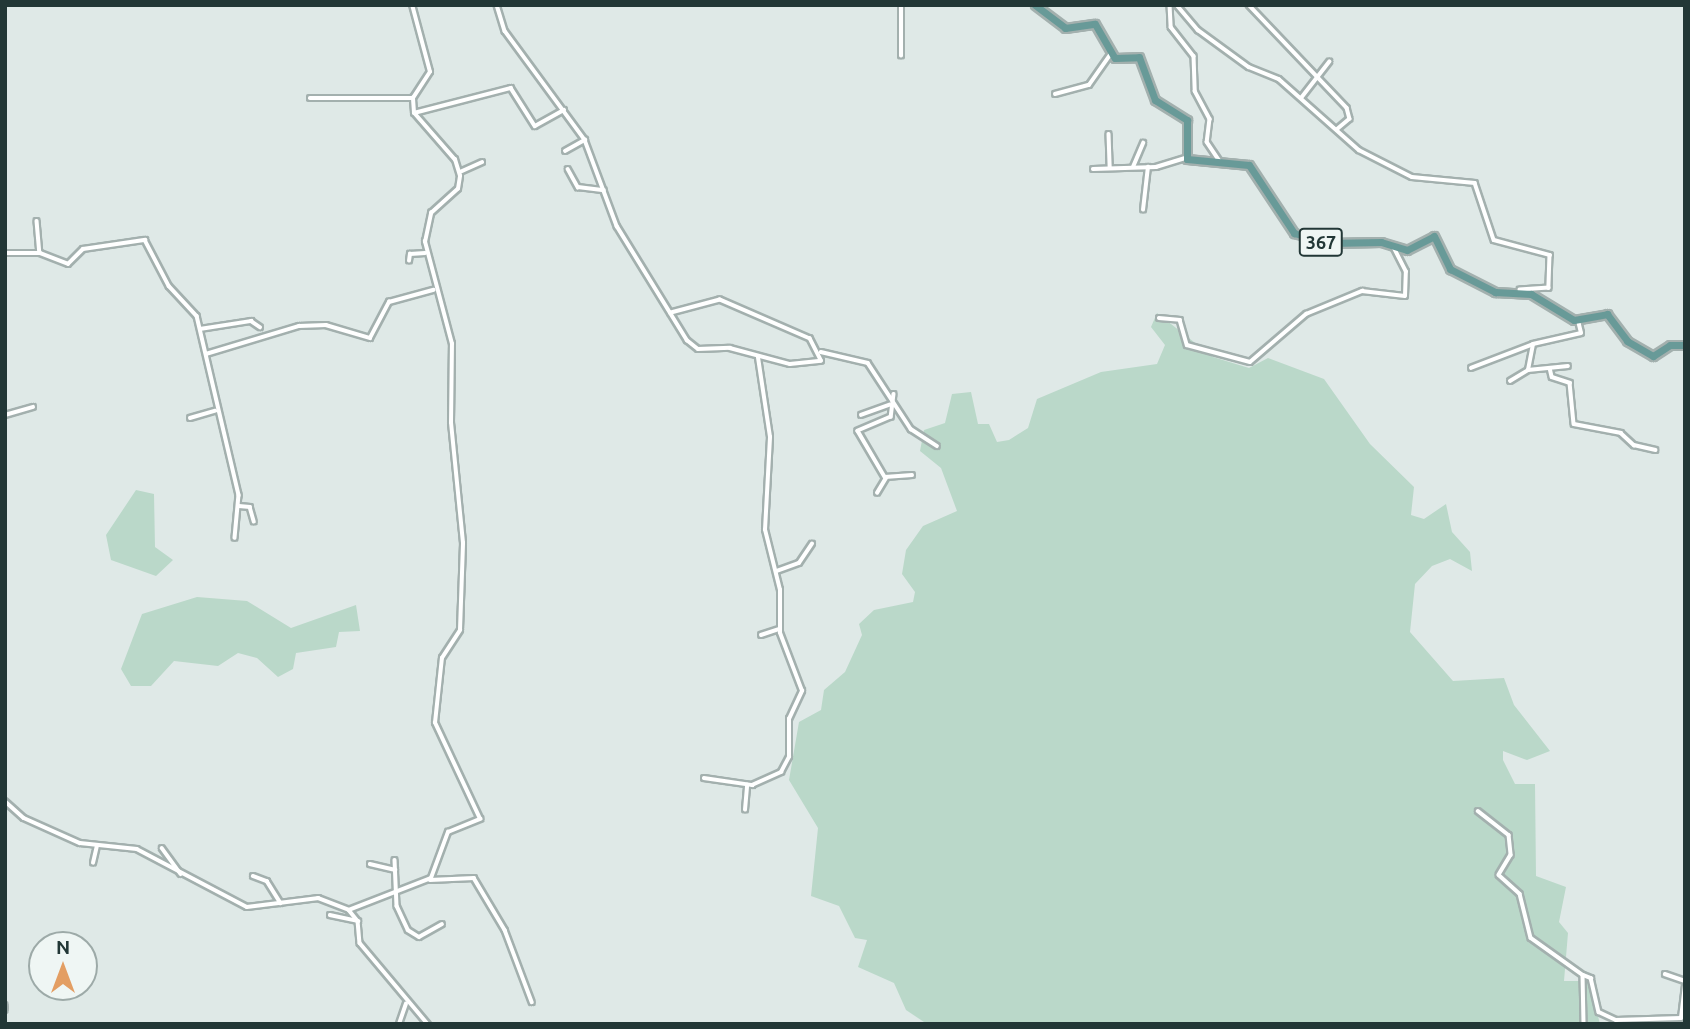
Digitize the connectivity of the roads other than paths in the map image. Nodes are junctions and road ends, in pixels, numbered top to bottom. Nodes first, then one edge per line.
1 (412, 5) edge
2 (497, 5) edge
3 (901, 5) edge
4 (1035, 5) edge
5 (1170, 5) edge
6 (1177, 5) edge
7 (1249, 5) edge
8 (1111, 54) junction
9 (901, 56) dead end
10 (1329, 62) dead end
11 (1317, 75) junction
12 (1055, 94) dead end
13 (413, 97) junction
14 (1301, 97) junction
15 (310, 98) dead end
16 (565, 110) junction
17 (414, 113) junction
18 (1338, 130) junction
19 (1109, 134) dead end
20 (585, 140) junction
21 (1143, 143) dead end
22 (565, 151) dead end
23 (1186, 158) junction
24 (1221, 161) junction
25 (482, 162) dead end
26 (1110, 167) junction
27 (1133, 167) junction
28 (1148, 167) junction
29 (568, 169) dead end
30 (1093, 169) dead end
31 (460, 172) junction
32 (604, 190) junction
33 (1143, 210) dead end
34 (37, 221) dead end
35 (1393, 244) junction
36 (5, 253) edge
37 (40, 253) junction
38 (425, 253) junction
39 (409, 261) dead end
40 (433, 290) junction
41 (1520, 290) junction
42 (671, 313) junction
43 (1159, 318) dead end
44 (1578, 320) junction
45 (260, 327) dead end
46 (200, 329) junction
47 (1533, 344) junction
48 (1685, 345) edge
49 (821, 352) junction
50 (206, 354) junction
51 (758, 358) junction
52 (1568, 366) dead end
53 (1550, 368) junction
54 (1471, 369) dead end
55 (1528, 370) junction
56 (1510, 382) dead end
57 (894, 394) junction
58 (889, 405) junction
59 (33, 407) dead end
60 (215, 411) junction
61 (5, 415) edge
62 (861, 415) dead end
63 (190, 418) dead end
64 (937, 446) dead end
65 (1655, 450) dead end
66 (912, 475) dead end
67 (886, 478) junction
68 (877, 493) dead end
69 (239, 506) junction
70 (254, 521) dead end
71 (235, 538) dead end
72 (812, 544) dead end
73 (777, 571) junction
74 (779, 629) junction
75 (761, 635) dead end
76 (704, 778) dead end
77 (747, 785) junction
78 (5, 801) edge
79 (745, 810) dead end
80 (1478, 811) dead end
81 (97, 846) junction
82 (162, 848) dead end
83 (395, 860) dead end
84 (93, 863) dead end
85 (370, 863) dead end
86 (395, 870) junction
87 (181, 874) junction
88 (253, 876) dead end
89 (428, 880) junction
90 (395, 890) junction
91 (281, 904) junction
92 (349, 910) junction
93 (330, 915) dead end
94 (358, 921) junction
95 (442, 924) dead end
96 (1665, 974) dead end
97 (1583, 975) junction
98 (1685, 983) edge
99 (532, 1002) dead end
100 (406, 1004) junction
101 (5, 1005) edge
102 (5, 1010) edge
103 (399, 1024) edge
104 (428, 1024) edge
105 (1584, 1024) edge

1 - 13 street
2 - 16 street
3 - 9 street
4 - 8 main road
5 - 24 street
6 - 14 street
7 - 11 street
8 - 12 street
8 - 23 main road
10 - 11 street
11 - 14 street
11 - 18 street
13 - 15 street
13 - 17 street
14 - 18 street
16 - 17 street
16 - 20 street
17 - 31 street
18 - 41 street
19 - 26 street
20 - 22 street
20 - 32 street
21 - 27 street
23 - 24 main road, 367
23 - 28 street
24 - 35 main road, 367
25 - 31 street
26 - 27 street
26 - 30 street
27 - 28 street
28 - 33 street
29 - 32 street
31 - 38 street
32 - 42 street
34 - 37 street
35 - 41 main road, 367
35 - 43 street
36 - 37 street
37 - 46 street
38 - 39 street
38 - 40 street
40 - 50 street
40 - 89 street
41 - 44 main road, 367
42 - 49 street
42 - 51 street
44 - 47 street
44 - 48 main road
45 - 46 street
46 - 50 street
47 - 54 street
47 - 55 street
49 - 51 street
49 - 57 street
50 - 60 street
51 - 73 street
52 - 53 street
53 - 55 street
53 - 65 street
55 - 56 street
57 - 58 street
57 - 64 street
58 - 62 street
58 - 67 street
59 - 61 street
60 - 63 street
60 - 69 street
66 - 67 street
67 - 68 street
69 - 70 street
69 - 71 street
72 - 73 street
73 - 74 street
74 - 75 street
74 - 77 street
76 - 77 street
77 - 79 street
78 - 81 street
80 - 97 street
81 - 84 street
81 - 87 street
82 - 87 street
83 - 86 street
85 - 86 street
86 - 90 street
87 - 91 street
88 - 91 street
89 - 90 street
89 - 99 street
90 - 92 street
90 - 95 street
91 - 92 street
92 - 94 street
93 - 94 street
94 - 100 street
96 - 98 street
97 - 98 street
97 - 105 street
100 - 103 street
100 - 104 street
101 - 102 street

